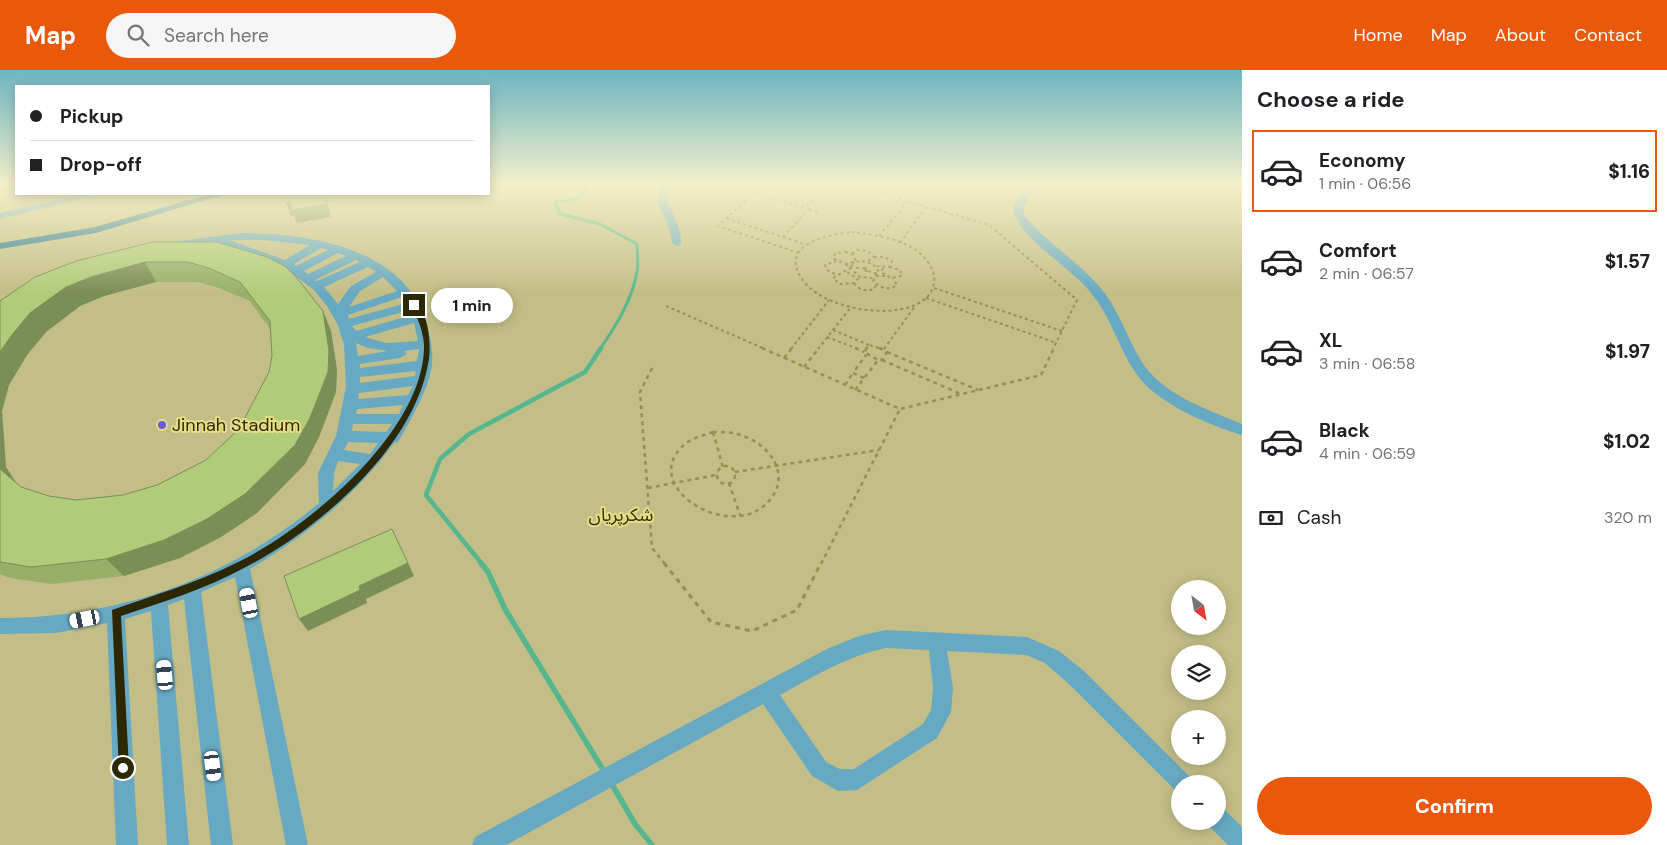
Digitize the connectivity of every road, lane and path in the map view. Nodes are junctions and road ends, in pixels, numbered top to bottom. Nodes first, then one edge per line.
1 (126, 221) edge
2 (671, 221) edge
3 (723, 221) edge
4 (736, 221) edge
5 (798, 221) edge
6 (891, 221) edge
7 (916, 221) edge
8 (976, 221) edge
9 (1024, 221) edge
10 (879, 236) junction
11 (783, 237) junction
12 (283, 238) junction
13 (218, 239) junction
14 (304, 241) junction
15 (677, 243) dead end
16 (900, 243) junction
17 (320, 244) junction
18 (807, 245) junction
19 (0, 246) edge
20 (160, 247) edge
21 (338, 249) junction
22 (259, 253) junction
23 (799, 253) junction
24 (852, 254) junction
25 (355, 256) junction
26 (874, 257) junction
27 (856, 260) junction
28 (836, 261) junction
29 (369, 262) junction
30 (865, 262) junction
31 (870, 262) junction
32 (846, 264) junction
33 (286, 265) junction
34 (851, 266) junction
35 (875, 266) junction
36 (890, 267) junction
37 (883, 268) junction
38 (865, 270) junction
39 (385, 272) junction
40 (847, 272) junction
41 (837, 274) junction
42 (878, 274) junction
43 (854, 275) junction
44 (885, 276) junction
45 (875, 277) junction
46 (859, 278) junction
47 (866, 278) junction
48 (893, 278) junction
49 (873, 281) junction
50 (313, 283) junction
51 (854, 284) junction
52 (876, 285) dead end
53 (934, 288) junction
54 (405, 292) junction
55 (926, 298) junction
56 (829, 300) junction
57 (414, 305) junction
58 (916, 305) junction
59 (666, 306) dead end
60 (851, 307) junction
61 (420, 317) junction
62 (341, 320) junction
63 (833, 330) junction
64 (1062, 331) junction
65 (827, 337) junction
66 (349, 338) junction
67 (1057, 342) junction
68 (869, 345) junction
69 (427, 346) junction
70 (886, 351) junction
71 (865, 354) junction
72 (784, 358) junction
73 (880, 360) junction
74 (425, 365) junction
75 (354, 367) junction
76 (804, 367) junction
77 (652, 368) dead end
78 (854, 373) junction
79 (864, 378) junction
80 (422, 380) junction
81 (845, 385) junction
82 (352, 389) junction
83 (856, 390) junction
84 (978, 390) junction
85 (962, 394) junction
86 (413, 399) junction
87 (350, 405) junction
88 (900, 409) junction
89 (348, 419) junction
90 (404, 419) junction
91 (1242, 430) edge
92 (713, 432) junction
93 (343, 436) junction
94 (392, 438) junction
95 (880, 450) junction
96 (336, 455) junction
97 (375, 460) junction
98 (778, 465) junction
99 (723, 467) junction
100 (735, 472) junction
101 (716, 476) junction
102 (729, 483) junction
103 (672, 484) junction
104 (648, 488) junction
105 (326, 508) junction
106 (740, 515) junction
107 (241, 566) junction
108 (192, 588) junction
109 (159, 600) junction
110 (116, 614) junction
111 (0, 626) edge
112 (937, 642) junction
113 (766, 692) junction
114 (1174, 775) edge
115 (1226, 827) edge
116 (1242, 843) edge
117 (127, 845) edge
118 (178, 845) edge
119 (222, 845) edge
120 (297, 845) edge
121 (483, 845) edge

1 - 19 main road
2 - 15 street
3 - 23 path
4 - 11 path
5 - 11 path
6 - 10 path
7 - 16 path
8 - 64 path
9 - 91 street
10 - 16 path
10 - 18 path
11 - 18 path
12 - 13 street
12 - 14 street
12 - 22 street
13 - 20 street
13 - 22 street
14 - 17 street
14 - 33 street
16 - 53 path
17 - 21 street
17 - 33 street
18 - 23 path
21 - 25 street
21 - 33 street
22 - 33 street
23 - 56 path
24 - 26 path
24 - 27 path
24 - 28 path
25 - 29 street
25 - 50 street
26 - 31 path
26 - 36 path
27 - 30 path
27 - 34 path
28 - 32 path
28 - 41 path
29 - 39 street
29 - 50 street
30 - 31 path
30 - 34 path
31 - 35 path
31 - 38 path
32 - 34 path
32 - 34 path
33 - 50 street
34 - 38 path
34 - 40 path
34 - 43 path
35 - 37 path
35 - 42 path
36 - 37 path
36 - 48 path
37 - 44 path
38 - 42 path
38 - 46 path
39 - 54 street
39 - 69 street
40 - 41 path
40 - 43 path
41 - 51 path
42 - 45 path
43 - 46 path
44 - 45 path
44 - 48 path
45 - 47 path
45 - 49 path
46 - 47 path
46 - 51 path
47 - 49 path
48 - 49 path
50 - 62 street
51 - 52 path
53 - 55 path
53 - 64 path
54 - 57 street
54 - 62 street
55 - 58 path
55 - 67 path
56 - 60 path
56 - 72 path
57 - 61 street
57 - 62 street
58 - 60 path
58 - 70 path
59 - 72 path
60 - 63 path
61 - 66 street
61 - 69 street
62 - 66 street
63 - 65 path
63 - 68 path
64 - 67 path
65 - 71 path
65 - 76 path
66 - 75 street
67 - 84 path
68 - 70 path
68 - 71 path
69 - 74 street
69 - 75 street
70 - 73 path
70 - 84 path
71 - 73 path
71 - 78 path
72 - 76 path
73 - 79 path
73 - 85 path
74 - 75 street
74 - 80 street
75 - 82 street
76 - 81 path
77 - 104 path
78 - 79 path
78 - 81 path
79 - 83 path
80 - 82 street
80 - 86 street
81 - 83 path
82 - 87 street
83 - 88 path
84 - 85 path
85 - 88 path
86 - 87 street
86 - 90 street
87 - 89 street
88 - 95 path
89 - 90 street
89 - 93 street
90 - 94 street
92 - 98 path
92 - 99 path
92 - 103 path
93 - 94 street
93 - 96 street
94 - 97 street
95 - 98 path
95 - 104 path
96 - 97 street
96 - 105 street
97 - 105 street
98 - 100 path
98 - 106 path
99 - 100 path
99 - 101 path
100 - 102 path
101 - 102 path
101 - 103 path
102 - 106 path
103 - 104 path
103 - 106 path
105 - 107 street
107 - 108 street
107 - 120 street
108 - 109 street
108 - 119 street
109 - 110 street
109 - 118 street
110 - 111 street
110 - 117 street
112 - 113 street
112 - 113 street
112 - 114 street
113 - 121 street
115 - 116 street

